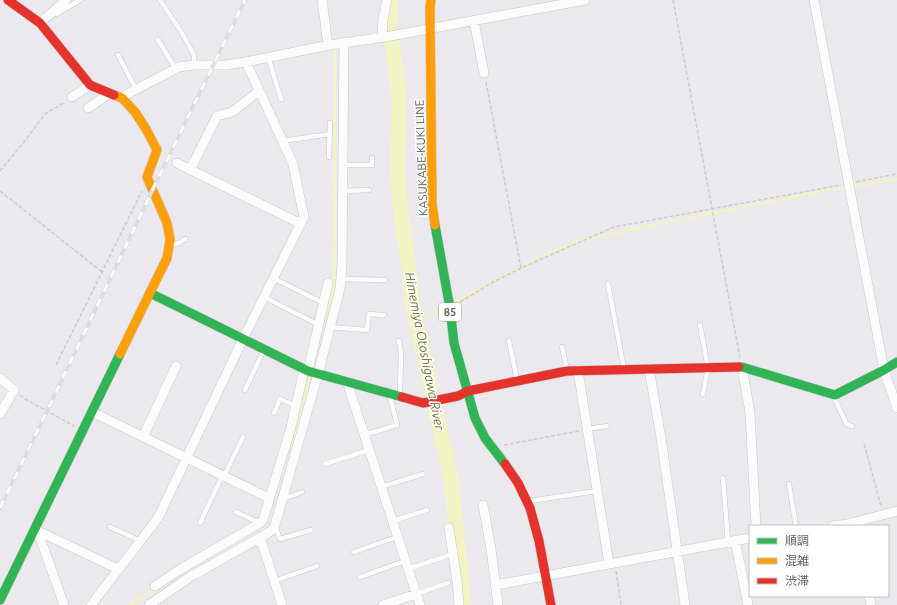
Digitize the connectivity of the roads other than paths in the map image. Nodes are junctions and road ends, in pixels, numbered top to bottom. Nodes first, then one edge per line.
1 (8, 0) edge
2 (66, 0) edge
3 (80, 0) edge
4 (160, 0) edge
5 (322, 0) edge
6 (387, 0) edge
7 (431, 0) edge
8 (585, 0) edge
9 (814, 0) edge
10 (543, 4) edge
11 (474, 21) junction
12 (40, 23) junction
13 (428, 29) junction
14 (384, 37) junction
15 (158, 40) dead end
16 (342, 42) junction
17 (329, 45) junction
18 (118, 55) dead end
19 (268, 57) junction
20 (246, 62) junction
21 (194, 65) junction
22 (176, 69) junction
23 (484, 73) road end
24 (90, 86) junction
25 (136, 89) junction
26 (259, 91) junction
27 (110, 94) junction
28 (72, 97) road end
29 (122, 98) junction
30 (281, 99) dead end
31 (88, 108) dead end
32 (330, 123) dead end
33 (330, 134) junction
34 (282, 141) junction
35 (329, 157) dead end
36 (372, 158) dead end
37 (178, 163) dead end
38 (343, 165) junction
39 (190, 170) junction
40 (343, 190) junction
41 (369, 190) dead end
42 (300, 224) junction
43 (186, 239) dead end
44 (169, 245) junction
45 (273, 278) junction
46 (341, 279) junction
47 (385, 280) dead end
48 (328, 283) dead end
49 (608, 284) dead end
50 (150, 293) junction
51 (264, 297) junction
52 (324, 304) junction
53 (384, 315) dead end
54 (319, 325) junction
55 (700, 325) dead end
56 (330, 327) junction
57 (243, 339) junction
58 (399, 341) dead end
59 (509, 341) dead end
60 (562, 347) dead end
61 (264, 350) junction
62 (897, 362) edge
63 (176, 366) dead end
64 (742, 367) junction
65 (708, 368) junction
66 (649, 369) junction
67 (624, 370) junction
68 (884, 370) junction
69 (567, 371) junction
70 (578, 371) junction
71 (312, 372) junction
72 (0, 378) edge
73 (517, 381) junction
74 (347, 382) junction
75 (245, 390) dead end
76 (468, 391) junction
77 (389, 394) junction
78 (703, 394) dead end
79 (832, 394) junction
80 (400, 397) junction
81 (296, 406) junction
82 (897, 408) edge
83 (92, 412) junction
84 (274, 412) dead end
85 (0, 414) edge
86 (607, 426) dead end
87 (852, 426) dead end
88 (587, 429) junction
89 (364, 435) junction
90 (143, 437) junction
91 (243, 437) dead end
92 (369, 450) junction
93 (186, 458) junction
94 (325, 464) dead end
95 (422, 474) dead end
96 (223, 476) junction
97 (723, 478) dead end
98 (789, 484) dead end
99 (381, 487) junction
100 (597, 491) junction
101 (302, 492) dead end
102 (270, 498) junction
103 (283, 499) junction
104 (527, 501) junction
105 (483, 505) dead end
106 (427, 510) dead end
107 (897, 511) edge
108 (236, 512) dead end
109 (392, 522) junction
110 (200, 523) dead end
111 (260, 523) junction
112 (275, 525) junction
113 (756, 525) edge
114 (796, 525) edge
115 (848, 525) edge
116 (110, 527) dead end
117 (37, 528) junction
118 (449, 528) dead end
119 (311, 530) dead end
120 (397, 537) junction
121 (260, 538) junction
122 (749, 538) edge
123 (141, 541) junction
124 (731, 541) junction
125 (678, 551) junction
126 (354, 552) dead end
127 (452, 554) junction
128 (611, 563) junction
129 (406, 565) junction
130 (317, 566) dead end
131 (118, 569) junction
132 (546, 575) junction
133 (360, 577) dead end
134 (274, 581) junction
135 (448, 583) dead end
136 (496, 584) junction
137 (155, 586) dead end
138 (416, 594) junction
139 (0, 600) edge
140 (64, 605) edge
141 (91, 605) edge
142 (148, 605) edge
143 (282, 605) edge
144 (383, 605) edge
145 (420, 605) edge
146 (459, 605) edge
147 (498, 605) edge
148 (551, 605) edge
149 (685, 605) edge
150 (748, 605) edge

1 - 12 street
2 - 12 street
3 - 12 lane
4 - 21 lane
5 - 17 street
6 - 14 street
7 - 13 street, KASUKABE-KUKI LINE / 85
8 - 10 street
9 - 68 street
10 - 11 street
11 - 13 street
11 - 23 street
12 - 24 street
13 - 14 street
13 - 76 street, KASUKABE-KUKI LINE / 85
14 - 16 street
15 - 22 lane
16 - 17 street
16 - 38 street
17 - 19 street
18 - 25 lane
19 - 20 street
19 - 30 lane
20 - 21 street
20 - 26 street
21 - 22 street
22 - 25 street
24 - 27 street
24 - 28 street
25 - 29 street
26 - 34 street
26 - 39 street
27 - 29 street
27 - 31 street
29 - 44 street
32 - 33 lane
33 - 34 lane
33 - 35 lane
34 - 42 street
36 - 38 lane
37 - 39 street
38 - 40 street
39 - 42 street
40 - 41 lane
40 - 46 street
42 - 45 street
43 - 44 lane
44 - 50 street
45 - 51 street
45 - 52 lane
46 - 47 lane
46 - 56 street
48 - 52 street
49 - 67 lane
50 - 57 street
50 - 83 street
51 - 54 lane
51 - 57 street
52 - 54 street
53 - 56 lane
54 - 71 street
55 - 65 lane
56 - 71 street
57 - 61 street
57 - 93 street
58 - 80 lane
59 - 73 lane
60 - 69 lane
61 - 71 street
61 - 75 lane
62 - 68 street
63 - 90 street
64 - 65 street
64 - 79 street
64 - 113 street
65 - 66 street
65 - 78 lane
66 - 67 street
66 - 125 street
67 - 70 street
68 - 79 street
68 - 82 street
69 - 70 street
69 - 73 street
70 - 88 street
71 - 74 street
71 - 81 street
71 - 103 street
72 - 85 street
73 - 76 street
74 - 77 street
74 - 89 street
76 - 80 street
76 - 104 street, KASUKABE-KUKI LINE / 85
77 - 80 street
77 - 89 lane
79 - 87 lane
81 - 84 lane
81 - 102 street
83 - 90 street
83 - 117 street
86 - 88 lane
88 - 100 street
89 - 92 street
90 - 93 street
91 - 96 lane
92 - 94 lane
92 - 99 street
93 - 96 street
93 - 123 street
95 - 99 lane
96 - 102 street
96 - 110 lane
97 - 124 lane
98 - 114 lane
99 - 109 street
100 - 104 lane
100 - 128 street
101 - 103 lane
102 - 111 street
103 - 112 street
104 - 132 street, KASUKABE-KUKI LINE / 85
105 - 136 street
106 - 109 lane
107 - 115 street
108 - 111 lane
109 - 120 street
111 - 137 street
112 - 119 lane
112 - 121 street
116 - 123 lane
117 - 131 street
117 - 139 street
117 - 140 street
118 - 127 street
120 - 126 lane
120 - 129 street
121 - 134 street
121 - 142 street
122 - 124 street
123 - 131 street
124 - 125 street
124 - 150 street
125 - 128 street
125 - 149 street
127 - 129 lane
127 - 146 street
128 - 132 street
129 - 133 lane
129 - 138 street
130 - 134 lane
131 - 141 street
132 - 136 street
132 - 148 street, KASUKABE-KUKI LINE / 85
134 - 143 street
135 - 138 lane
136 - 147 street
138 - 144 street
138 - 145 street

